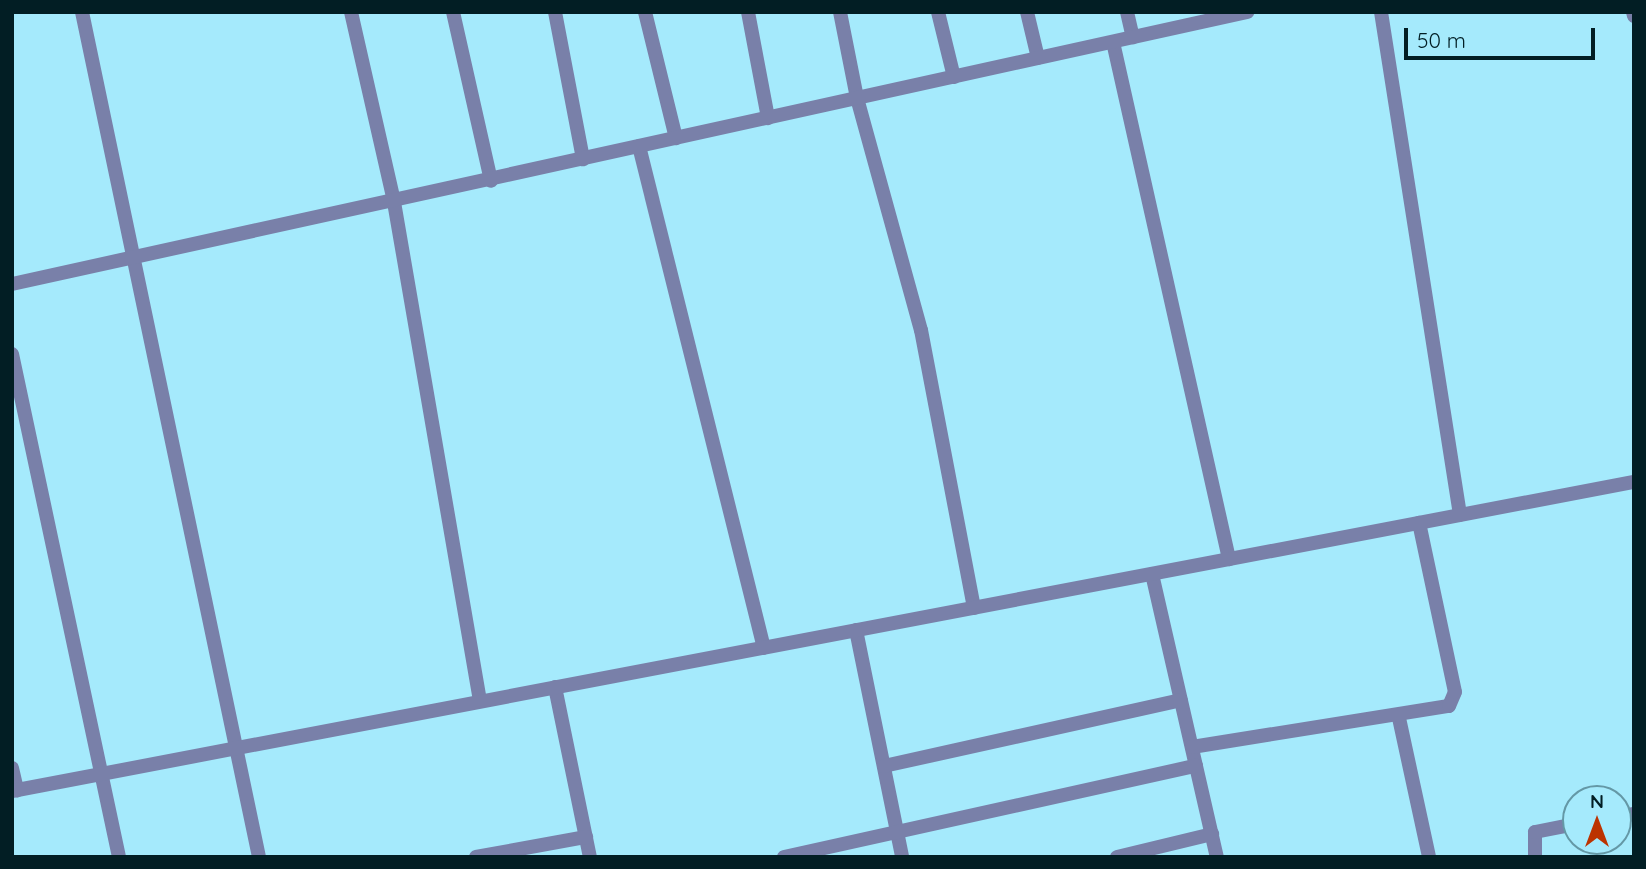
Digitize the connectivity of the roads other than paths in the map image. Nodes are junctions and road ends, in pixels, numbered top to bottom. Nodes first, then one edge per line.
1 (82, 12) edge
2 (351, 12) edge
3 (453, 12) edge
4 (555, 12) edge
5 (645, 12) edge
6 (748, 12) edge
7 (840, 12) edge
8 (938, 12) edge
9 (1027, 12) edge
10 (1127, 12) edge
11 (1247, 12) edge
12 (1381, 12) edge
13 (1212, 16) edge
14 (1133, 37) junction
15 (1113, 42) junction
16 (1038, 58) junction
17 (954, 77) junction
18 (857, 98) junction
19 (768, 118) junction
20 (676, 138) junction
21 (639, 146) junction
22 (583, 159) junction
23 (491, 181) junction
24 (394, 202) junction
25 (130, 257) junction
26 (12, 284) edge
27 (12, 355) edge
28 (1634, 482) edge
29 (1460, 515) junction
30 (1419, 523) junction
31 (1229, 559) junction
32 (1152, 573) junction
33 (974, 608) junction
34 (856, 630) junction
35 (764, 648) junction
36 (555, 687) junction
37 (1181, 700) junction
38 (480, 701) junction
39 (1399, 718) junction
40 (1192, 747) junction
41 (237, 748) junction
42 (884, 766) junction
43 (1196, 766) junction
44 (12, 768) edge
45 (102, 773) junction
46 (14, 790) edge
47 (1562, 827) edge
48 (897, 829) junction
49 (1212, 834) junction
50 (586, 836) junction
51 (119, 857) edge
52 (259, 857) edge
53 (476, 857) edge
54 (590, 857) edge
55 (784, 857) edge
56 (902, 857) edge
57 (1117, 857) edge
58 (1217, 857) edge
59 (1429, 857) edge
60 (1535, 857) edge

1 - 25 street
2 - 24 street
3 - 23 street
4 - 22 street
5 - 20 street
6 - 19 street
7 - 18 street
8 - 17 street
9 - 16 street
10 - 14 street
11 - 13 street
12 - 29 street
13 - 14 street
14 - 15 street
15 - 16 street
15 - 31 street
16 - 17 street
17 - 18 street
18 - 19 street
18 - 33 street
19 - 20 street
20 - 21 street
21 - 22 street
21 - 35 street
22 - 23 street
23 - 24 street
24 - 25 street
24 - 38 street
25 - 26 street
25 - 41 street
27 - 45 street
28 - 29 street
29 - 30 street
30 - 31 street
30 - 39 street
31 - 32 street
32 - 33 street
32 - 37 street
33 - 34 street
34 - 35 street
34 - 42 street
35 - 36 street
36 - 38 street
36 - 50 street
37 - 40 street
37 - 42 street
38 - 41 street
39 - 40 street
39 - 59 street
40 - 43 street
41 - 45 street
41 - 52 street
42 - 48 street
43 - 48 street
43 - 49 street
44 - 46 street
45 - 46 street
45 - 51 street
47 - 60 street
48 - 55 street
48 - 56 street
49 - 57 street
49 - 58 street
50 - 53 street
50 - 54 street

